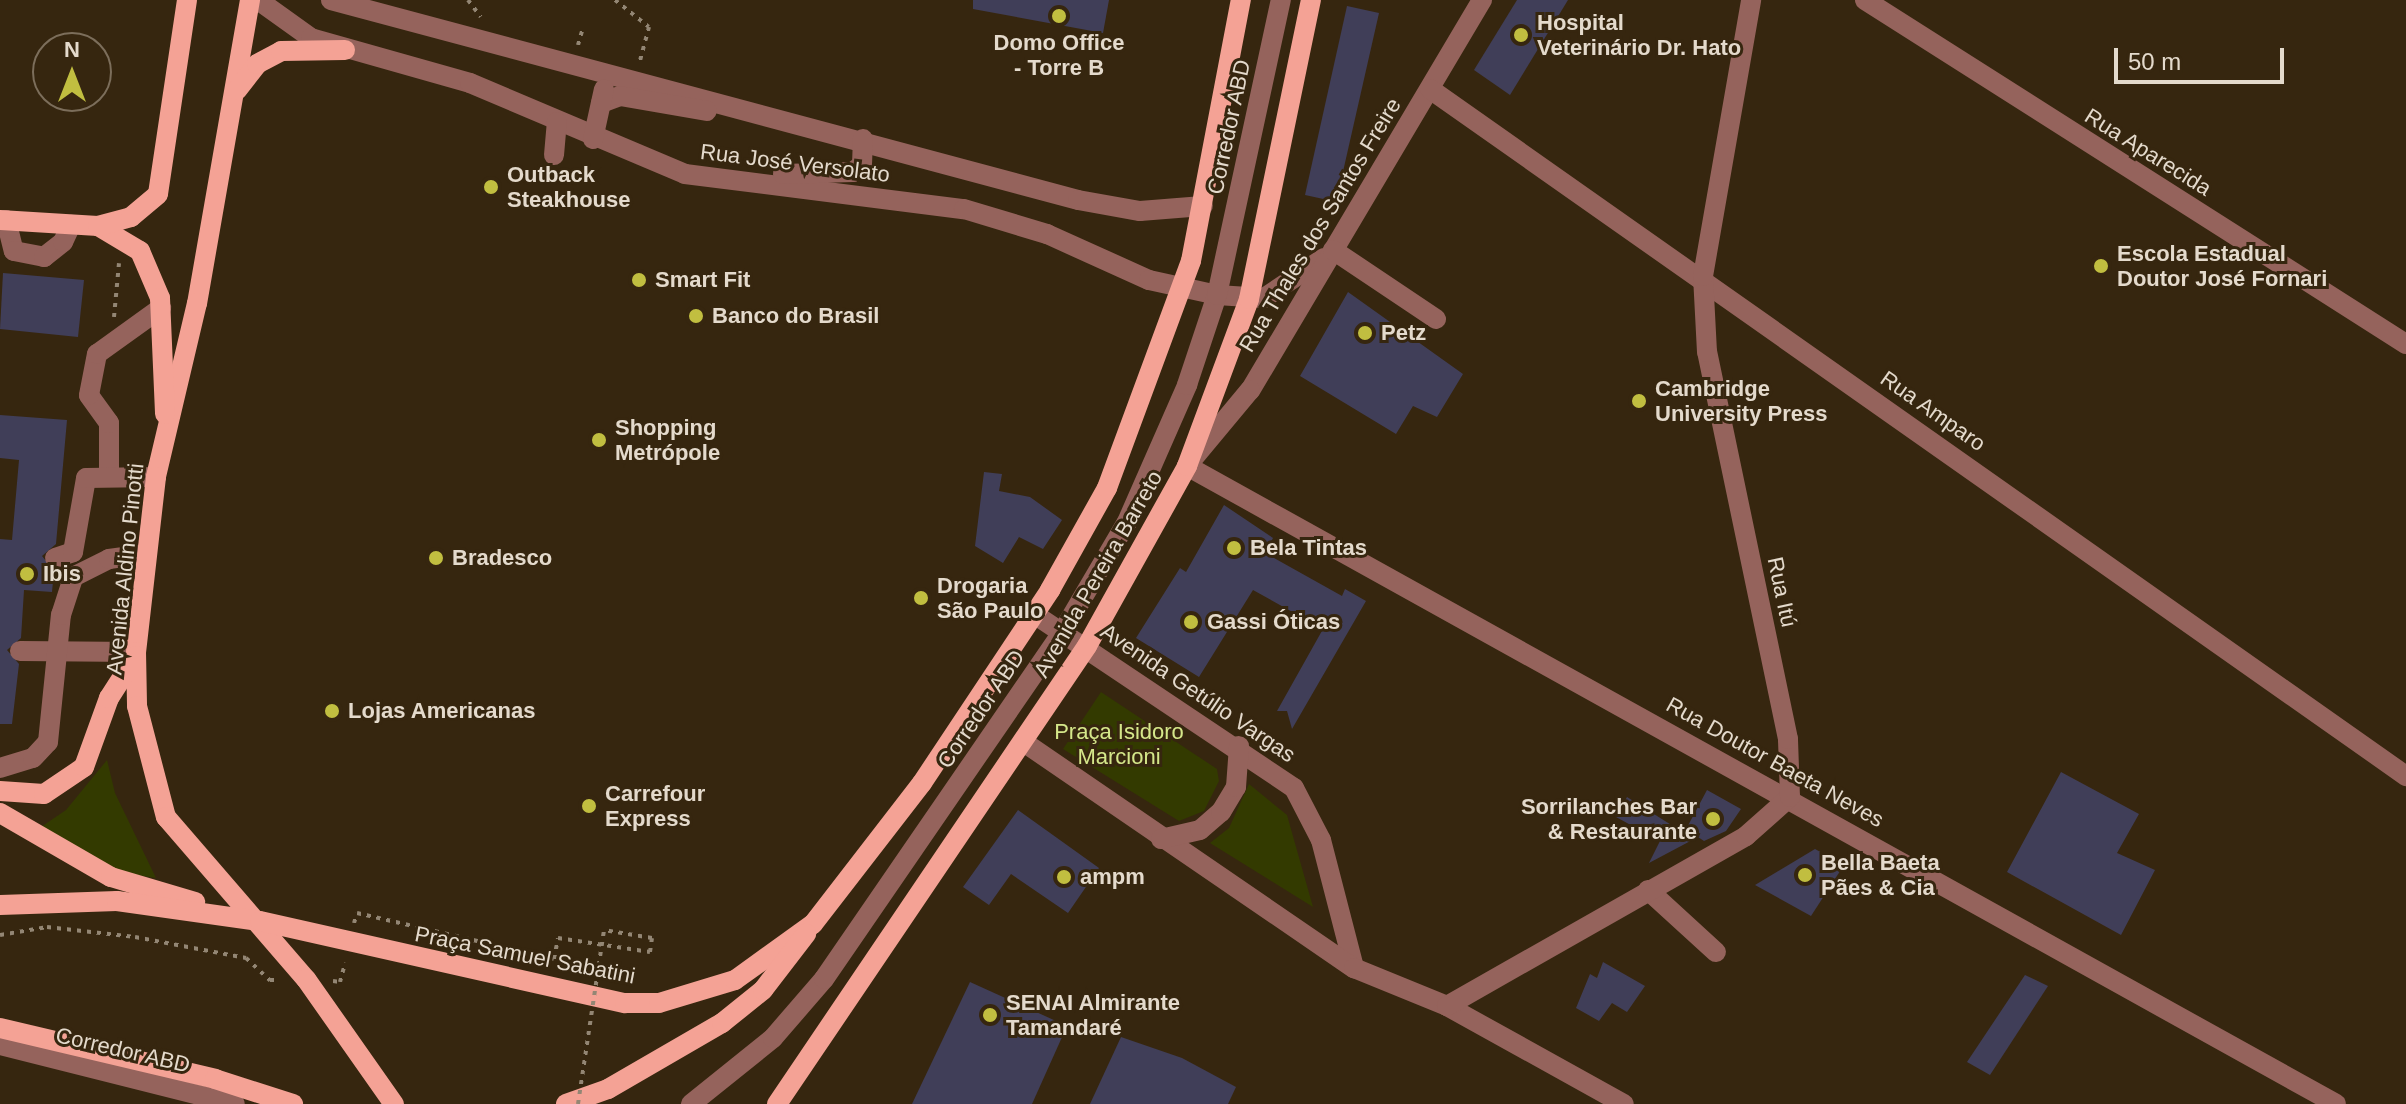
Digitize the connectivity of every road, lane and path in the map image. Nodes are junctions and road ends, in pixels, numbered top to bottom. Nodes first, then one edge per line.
1 (187, 0) edge
2 (250, 0) edge
3 (258, 0) edge
4 (331, 0) edge
5 (468, 0) edge
6 (615, 0) edge
7 (1241, 0) edge
8 (1281, 0) edge
9 (1311, 0) edge
10 (1482, 0) edge
11 (1751, 0) edge
12 (1865, 0) edge
13 (482, 19) dead end
14 (345, 50) junction
15 (607, 73) junction
16 (634, 80) junction
17 (1430, 89) junction
18 (233, 96) junction
19 (601, 103) junction
20 (742, 109) junction
21 (557, 122) junction
22 (593, 139) junction
23 (863, 139) junction
24 (554, 155) dead end
25 (740, 181) junction
26 (1203, 206) junction
27 (3, 220) edge
28 (71, 225) junction
29 (98, 226) junction
30 (1333, 250) junction
31 (140, 251) junction
32 (1703, 276) junction
33 (1182, 289) junction
34 (1217, 295) junction
35 (1249, 299) junction
36 (161, 308) junction
37 (1436, 319) dead end
38 (113, 339) junction
39 (2406, 344) edge
40 (166, 422) junction
41 (1187, 466) junction
42 (109, 473) junction
43 (156, 477) junction
44 (146, 554) junction
45 (55, 558) dead end
46 (1034, 614) junction
47 (1063, 631) junction
48 (1087, 646) junction
49 (20, 651) dead end
50 (57, 652) junction
51 (136, 654) junction
52 (1025, 743) junction
53 (1239, 746) junction
54 (0, 768) edge
55 (2406, 776) edge
56 (0, 791) edge
57 (1790, 797) junction
58 (0, 813) edge
59 (1161, 839) junction
60 (1648, 890) junction
61 (0, 905) edge
62 (260, 921) junction
63 (813, 924) junction
64 (609, 945) dead end
65 (1716, 952) dead end
66 (1354, 968) junction
67 (1447, 1006) junction
68 (0, 1028) edge
69 (0, 1045) edge
70 (235, 1104) edge
71 (293, 1104) edge
72 (394, 1104) edge
73 (566, 1104) edge
74 (578, 1104) edge
75 (691, 1104) edge
76 (777, 1104) edge
77 (1624, 1104) edge
78 (2336, 1104) edge

1 - 29 main road
2 - 18 main road, Avenida Aldino Pinotti
3 - 14 street, Rua José Versolato
4 - 15 street, Rua José Versolato
5 - 13 path
6 - 16 path
7 - 26 main road, Avenida Pereira Barreto
8 - 34 street, Corredor ABD
9 - 35 main road, Avenida Pereira Barreto
10 - 17 street, Rua Thales dos Santos Freire
11 - 32 street, Rua Itú
12 - 39 street, Rua Aparecida
14 - 18 main road
14 - 21 street, Rua José Versolato
15 - 16 street, Rua José Versolato
15 - 19 street
16 - 20 street, Rua José Versolato
17 - 30 street, Rua Thales dos Santos Freire
17 - 32 street, Rua Amparo
18 - 40 main road, Avenida Aldino Pinotti
19 - 20 street
19 - 22 street
20 - 23 street, Rua José Versolato
21 - 22 street, Rua José Versolato
21 - 24 street
22 - 25 street, Rua José Versolato
23 - 25 street
23 - 26 street, Rua José Versolato
25 - 33 street, Rua José Versolato
26 - 33 main road, Avenida Pereira Barreto
27 - 28 main road
27 - 28 street
28 - 29 main road
29 - 31 main road
30 - 35 street, Rua José Versolato
30 - 37 street
30 - 41 street, Rua Thales dos Santos Freire
31 - 36 main road, Avenida Aldino Pinotti
31 - 38 path
32 - 55 street, Rua Amparo
32 - 57 street, Rua Itú
33 - 34 street, Rua José Versolato
33 - 46 main road, Avenida Pereira Barreto
34 - 35 street, Rua José Versolato
34 - 47 street, Corredor ABD
35 - 41 main road, Avenida Pereira Barreto
36 - 38 street
36 - 40 main road, Avenida Aldino Pinotti
38 - 42 street
40 - 43 main road, Avenida Aldino Pinotti
41 - 48 main road, Avenida Pereira Barreto
41 - 57 street, Rua Doutor Baeta Neves
42 - 43 street
42 - 45 street
43 - 44 main road, Avenida Aldino Pinotti
44 - 50 street
44 - 51 main road, Avenida Aldino Pinotti
46 - 47 street, Avenida Getúlio Vargas
46 - 63 main road, Praça Samuel Sabatini
47 - 48 street, Avenida Getúlio Vargas
47 - 75 street, Corredor ABD
48 - 52 main road, Avenida Pereira Barreto
48 - 53 street, Avenida Getúlio Vargas
49 - 50 street
50 - 51 street
50 - 54 street
51 - 56 main road
51 - 62 main road, Avenida Aldino Pinotti
52 - 59 street
52 - 76 main road, Avenida Pereira Barreto
53 - 59 street
53 - 66 street, Avenida Getúlio Vargas
57 - 60 street
57 - 78 street, Rua Doutor Baeta Neves
58 - 62 main road
59 - 66 street
60 - 65 street
60 - 67 street
61 - 62 main road, Praça Samuel Sabatini
62 - 63 main road, Praça Samuel Sabatini
62 - 72 main road
63 - 73 main road
64 - 74 path, bridge
66 - 67 street
67 - 77 street
68 - 71 main road
69 - 70 street, Corredor ABD

